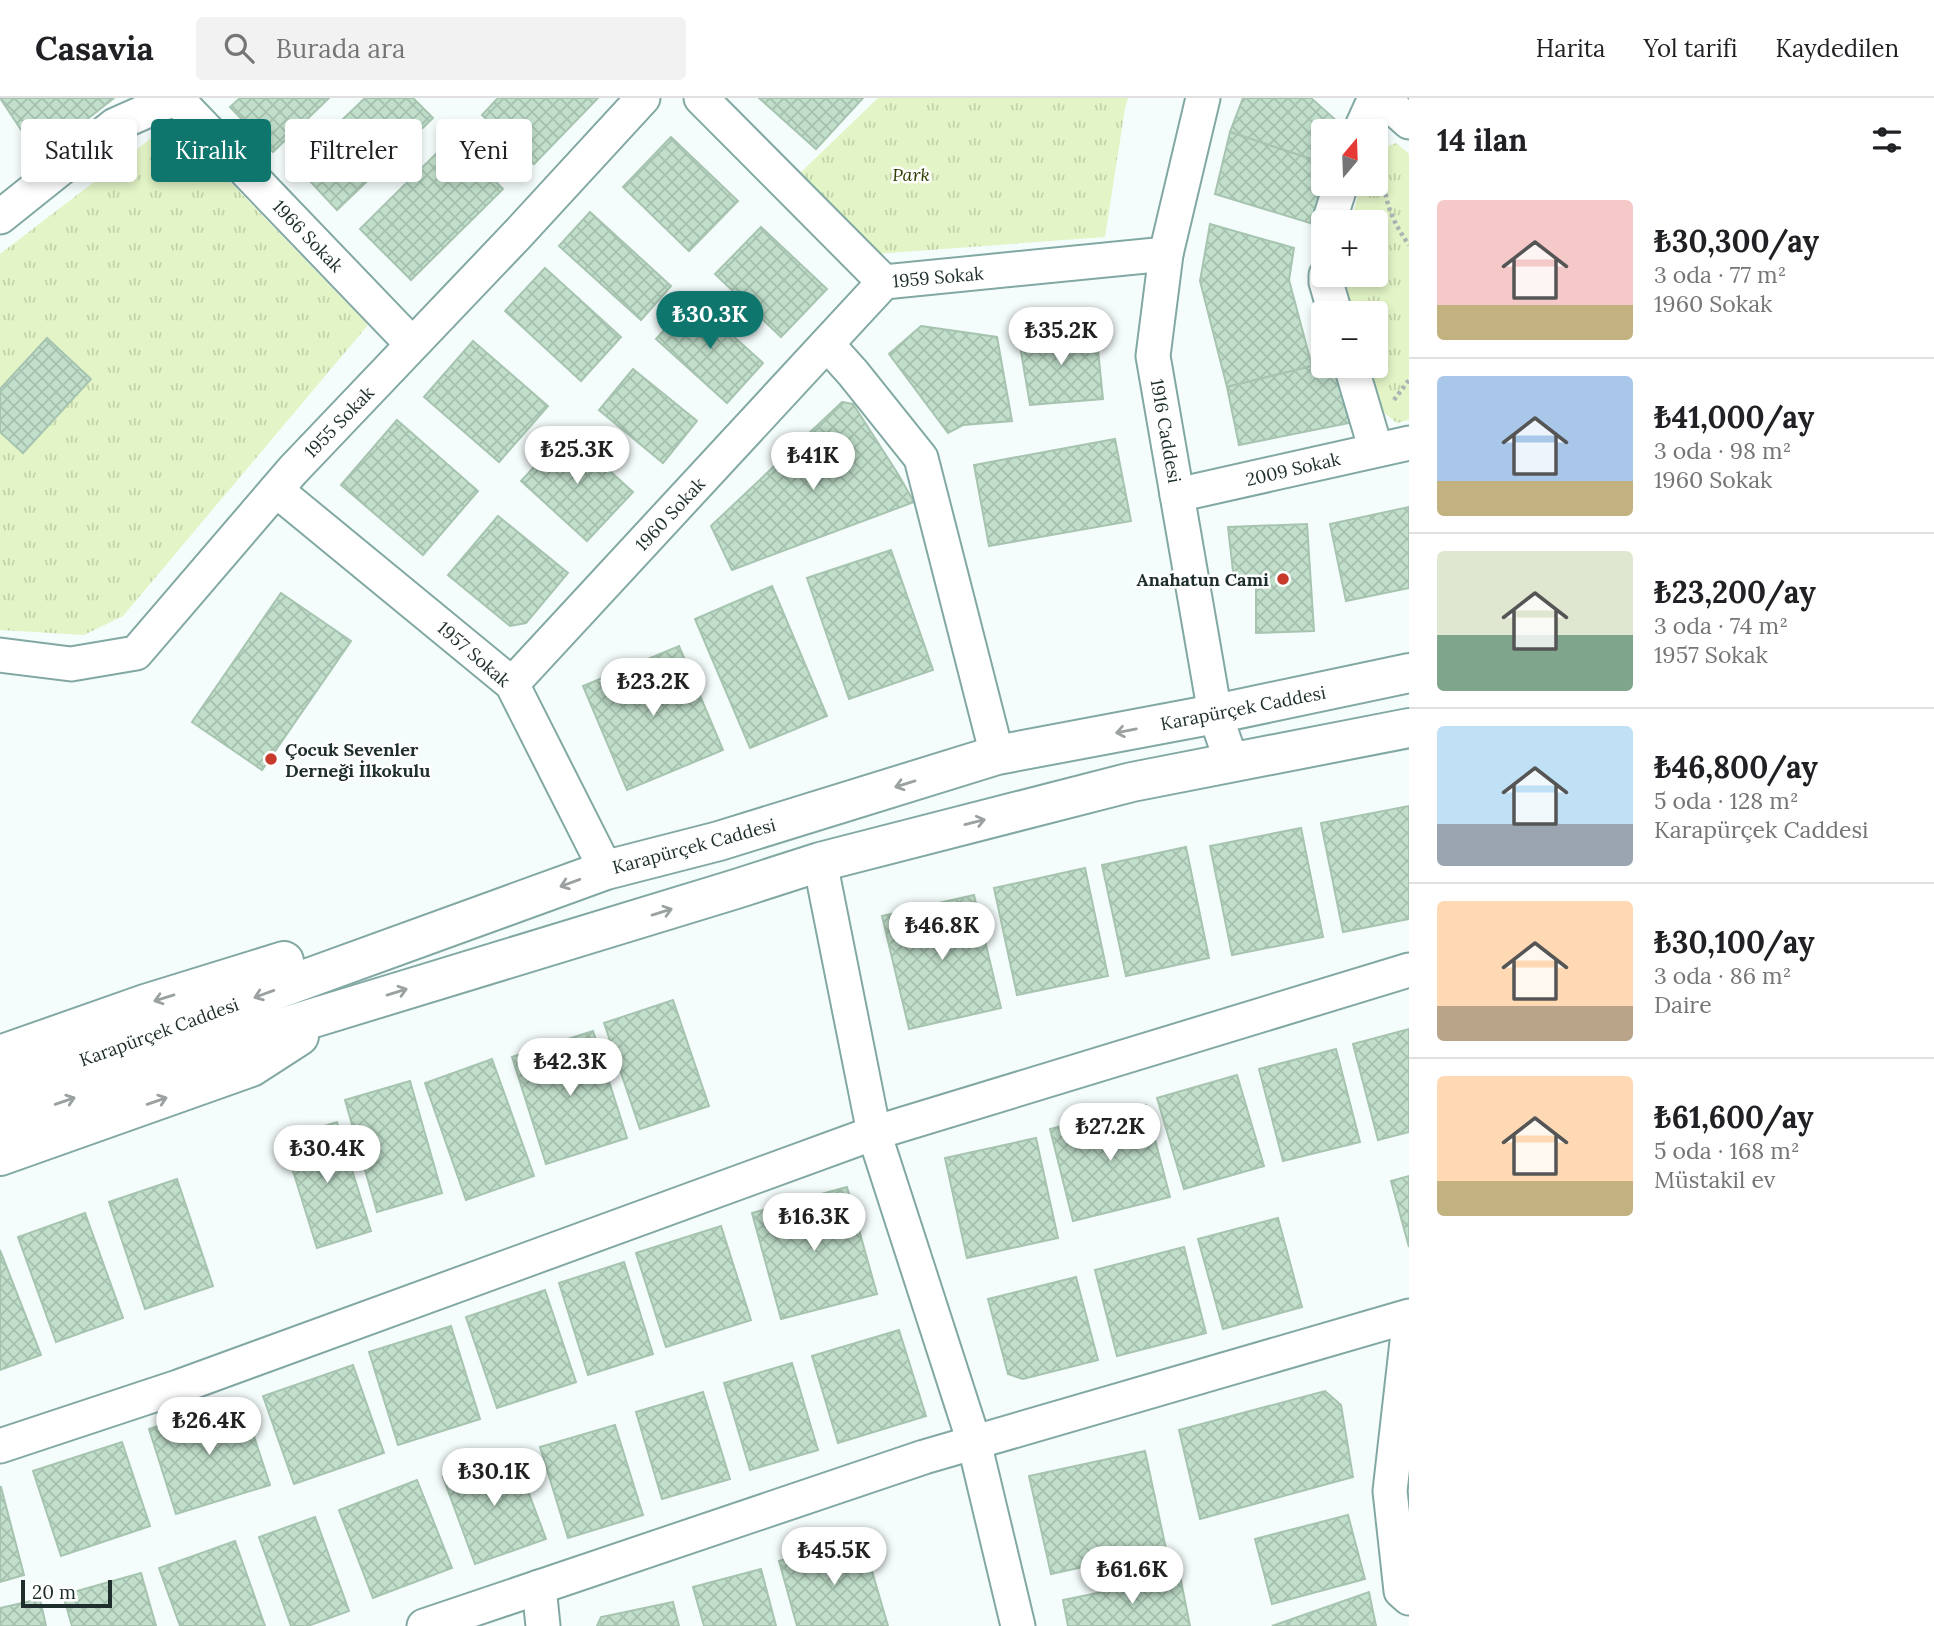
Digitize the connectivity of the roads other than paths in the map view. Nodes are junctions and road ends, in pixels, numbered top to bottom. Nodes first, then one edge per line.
1 (176, 98) edge
2 (643, 98) edge
3 (701, 98) edge
4 (1203, 98) edge
5 (1389, 106) edge
6 (1374, 119) edge
7 (0, 217) edge
8 (1166, 254) junction
9 (884, 282) junction
10 (412, 344) junction
11 (827, 344) junction
12 (1355, 378) edge
13 (1409, 443) edge
14 (1376, 450) junction
15 (276, 490) junction
16 (1177, 495) junction
17 (0, 655) edge
18 (1409, 673) edge
19 (512, 684) junction
20 (1215, 714) junction
21 (1409, 728) edge
22 (998, 755) junction
23 (1232, 763) junction
24 (820, 862) junction
25 (607, 870) junction
26 (468, 920) junction
27 (1409, 970) edge
28 (341, 1009) junction
29 (0, 1055) edge
30 (0, 1090) edge
31 (0, 1123) edge
32 (874, 1133) junction
33 (0, 1156) edge
34 (1409, 1316) edge
35 (1409, 1324) edge
36 (974, 1443) junction
37 (0, 1446) edge
38 (539, 1587) junction
39 (1409, 1598) edge
40 (424, 1626) edge
41 (543, 1626) edge
42 (1018, 1626) edge

1 - 7 street
1 - 10 street, 1966 Sokak
2 - 10 street, 1955 Sokak
3 - 9 street, 1959 Sokak
4 - 8 street, 1916 Caddesi
5 - 6 street
8 - 9 street, 1959 Sokak
8 - 16 street, 1916 Caddesi
9 - 11 street, 1960 Sokak
10 - 15 street, 1955 Sokak
11 - 19 street, 1960 Sokak
11 - 22 street
12 - 14 street
13 - 14 street, 2009 Sokak
14 - 16 street, 2009 Sokak
15 - 17 street, 1955 Sokak
15 - 19 street, 1957 Sokak
16 - 20 street, 1916 Caddesi
18 - 20 main road, Karapürçek Caddesi
19 - 25 street, 1957 Sokak
20 -> 22 main road, Karapürçek Caddesi
20 - 23 street, 1916 Caddesi
21 - 23 main road, Karapürçek Caddesi
22 -> 25 main road, Karapürçek Caddesi
24 -> 23 main road, Karapürçek Caddesi
28 -> 24 main road, Karapürçek Caddesi
24 - 32 street
25 -> 26 main road, Karapürçek Caddesi
26 -> 29 main road
26 -> 30 main road, Karapürçek Caddesi
27 - 32 street
31 -> 28 main road, Karapürçek Caddesi
33 -> 28 main road
32 - 36 street
32 - 37 street
34 - 36 street
35 - 39 street
36 - 38 street
36 - 42 street
38 - 40 street
38 - 41 street

